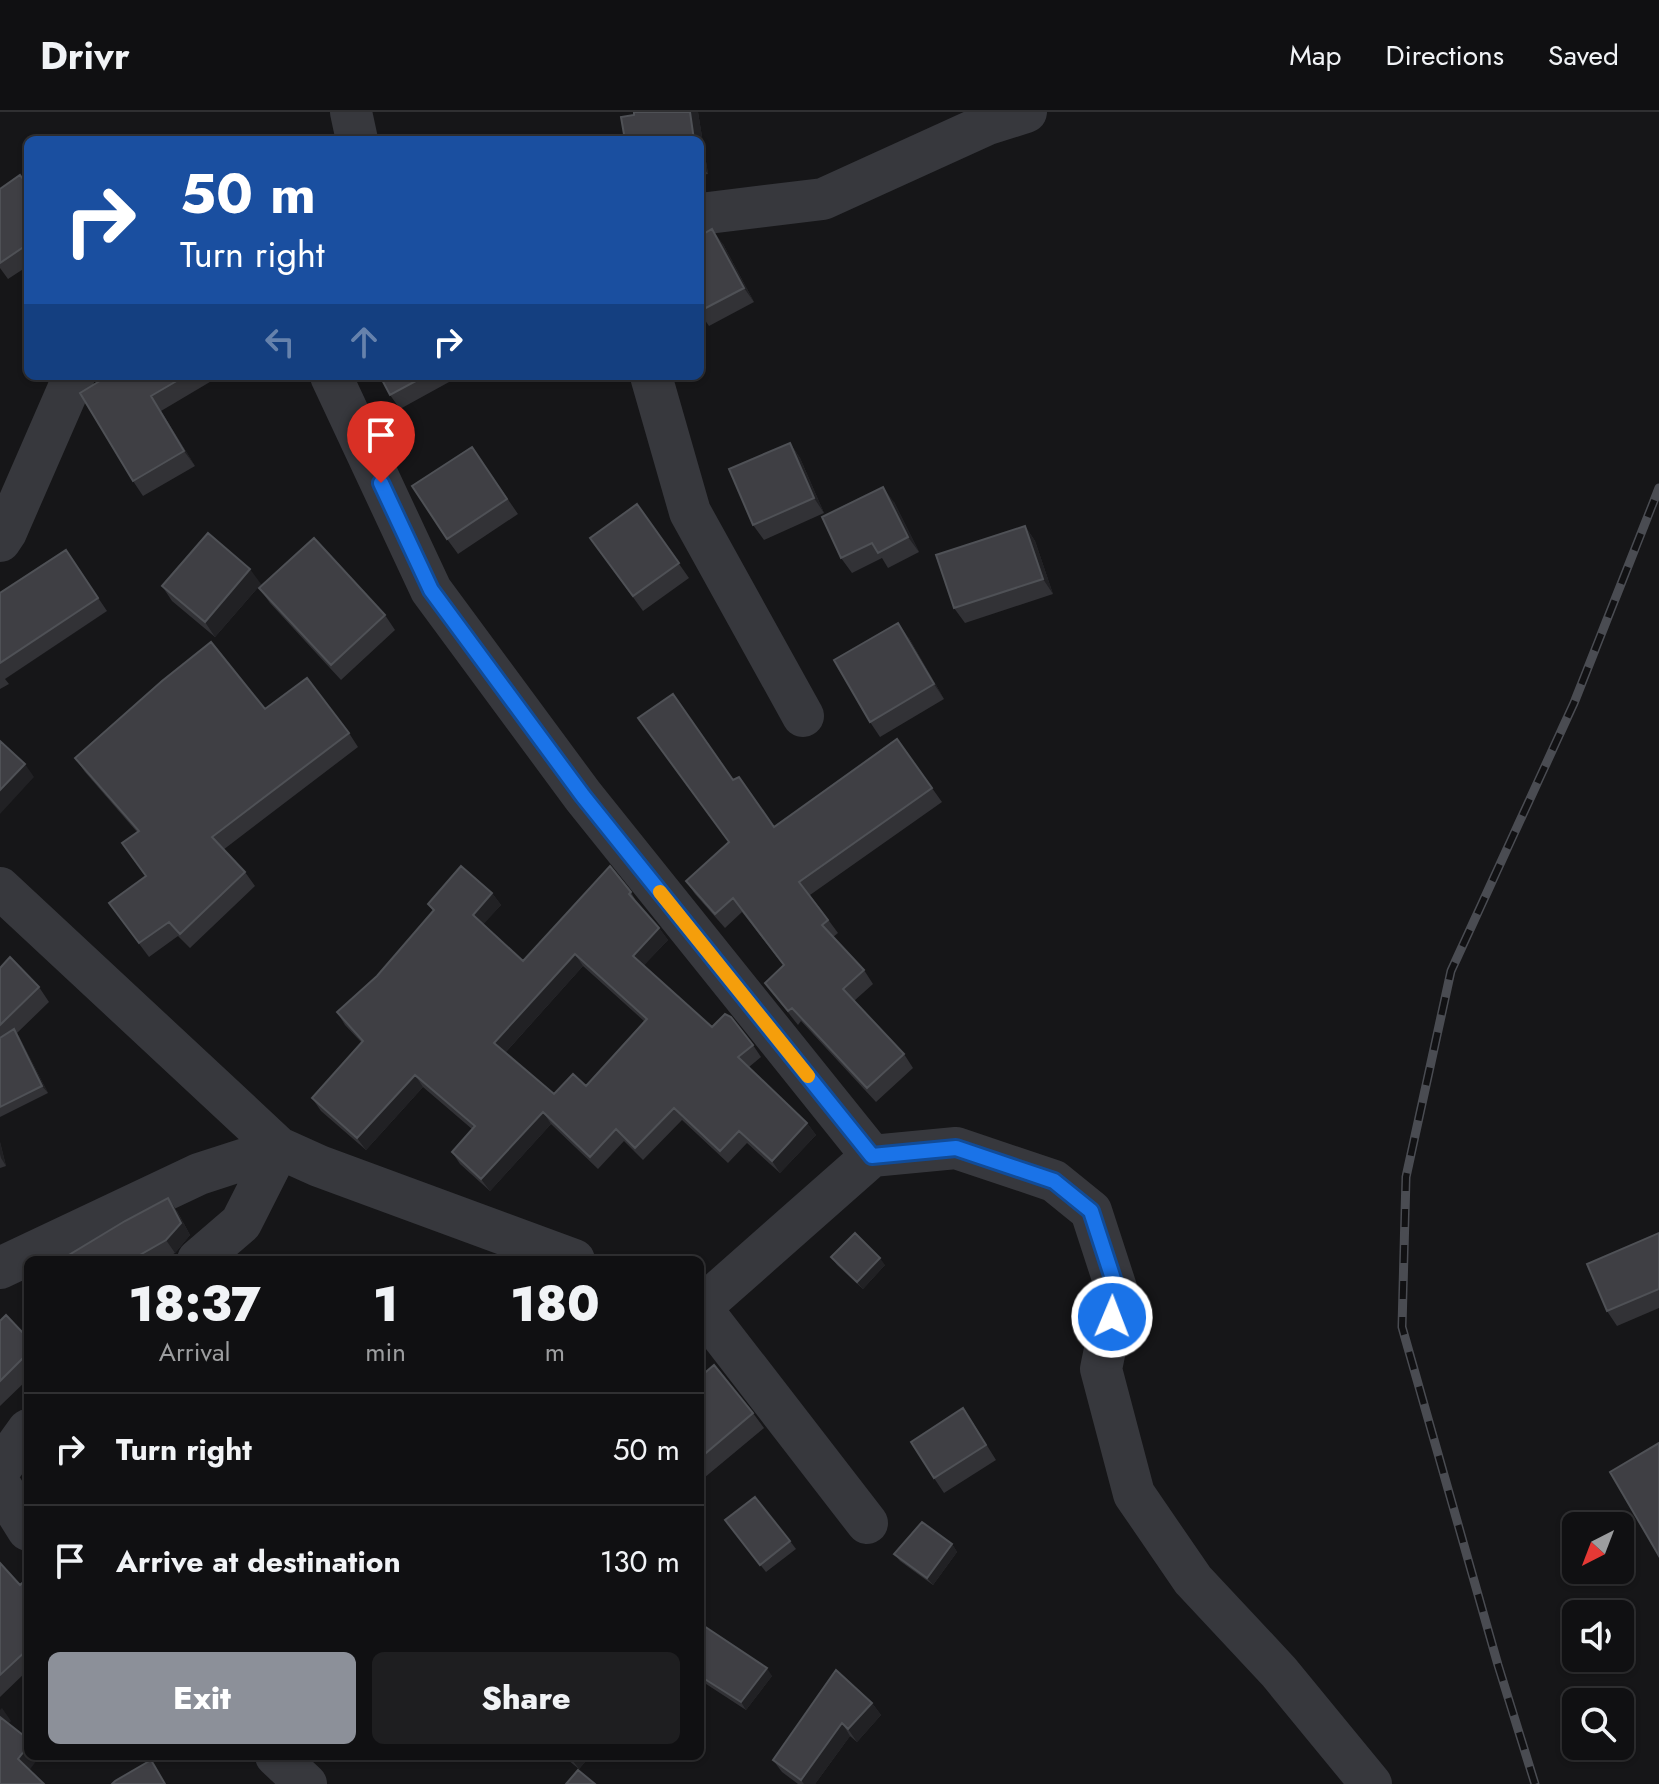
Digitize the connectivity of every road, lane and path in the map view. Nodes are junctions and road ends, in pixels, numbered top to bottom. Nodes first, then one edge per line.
1 (351, 112) edge
2 (1026, 112) edge
3 (356, 136) edge
4 (704, 214) edge
5 (72, 380) edge
6 (333, 380) edge
7 (652, 380) edge
8 (0, 541) edge
9 (803, 716) dead end
10 (0, 888) edge
11 (279, 1148) junction
12 (872, 1156) junction
13 (25, 1256) edge
14 (203, 1256) edge
15 (563, 1256) edge
16 (24, 1257) edge
17 (0, 1268) edge
18 (704, 1303) edge
19 (704, 1312) edge
20 (24, 1436) edge
21 (0, 1469) edge
22 (0, 1485) edge
23 (867, 1523) dead end
24 (24, 1524) edge
25 (280, 1760) edge
26 (306, 1784) edge
27 (1371, 1784) edge

1 - 3 street
2 - 4 street
5 - 8 street
6 - 12 street
7 - 9 street
10 - 11 street
11 - 13 street
11 - 14 street
11 - 15 street
12 - 18 street
12 - 27 street
16 - 17 street
19 - 23 street
20 - 21 street
22 - 24 street
25 - 26 street

